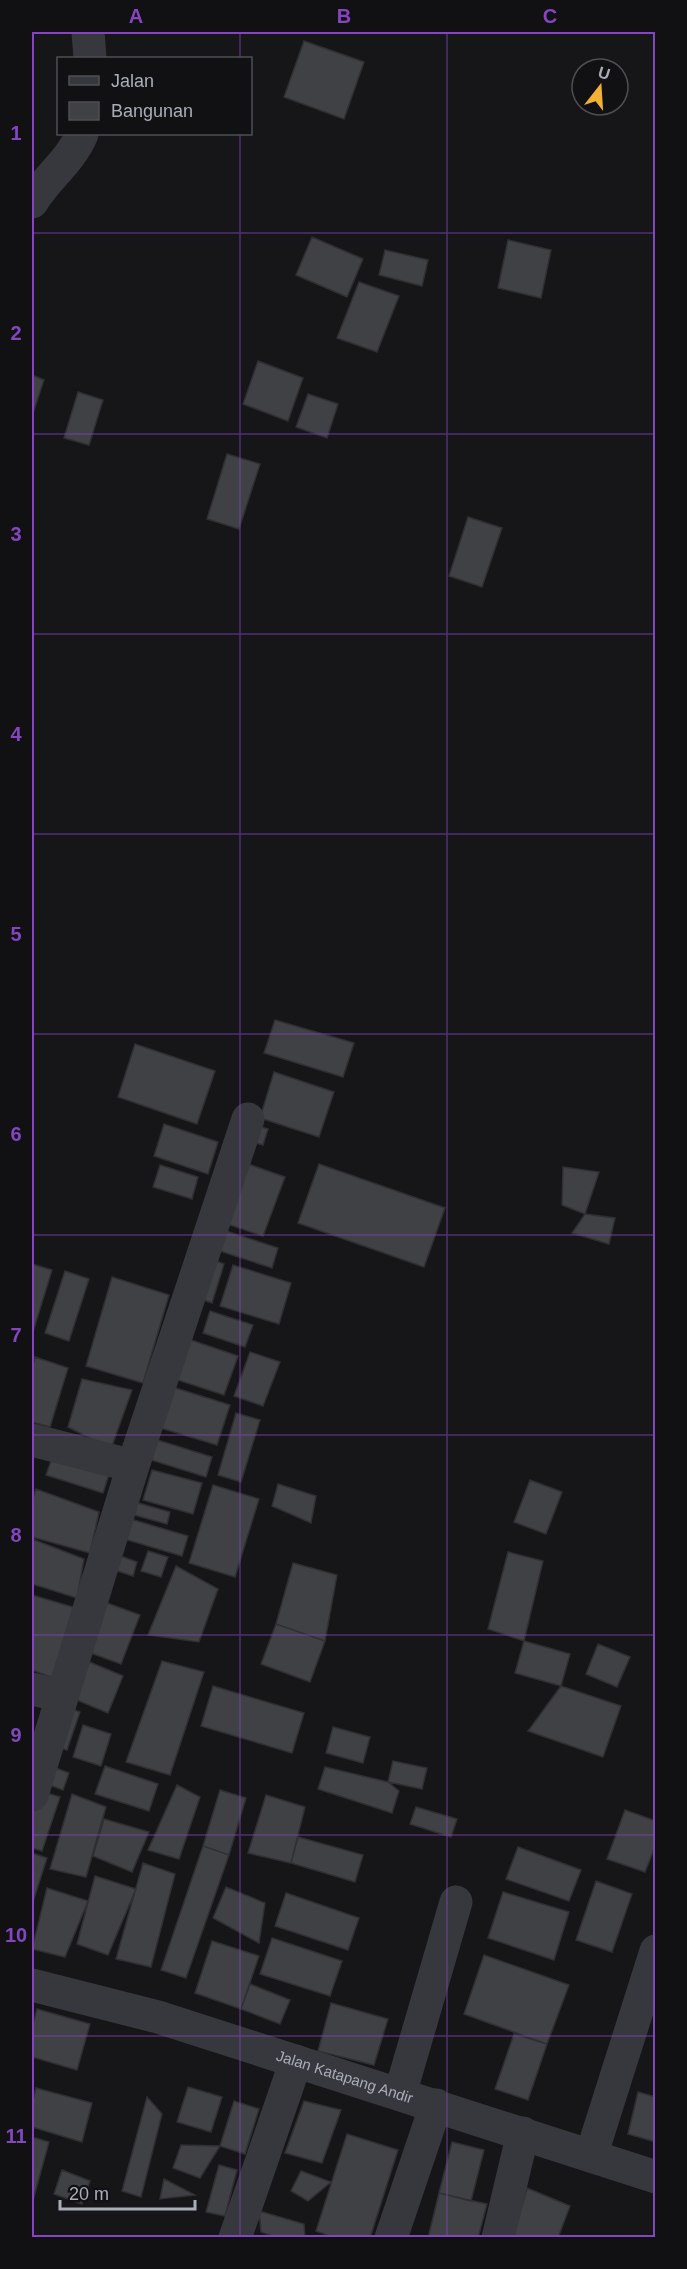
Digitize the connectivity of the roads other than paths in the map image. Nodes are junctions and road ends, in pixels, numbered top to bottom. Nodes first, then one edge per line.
1 (88, 32) edge
2 (90, 57) edge
3 (81, 135) edge
4 (32, 202) edge
5 (248, 1119) dead end
6 (32, 1440) edge
7 (133, 1466) junction
8 (47, 1693) edge
9 (32, 1796) edge
10 (456, 1902) dead end
11 (656, 1950) edge
12 (32, 1985) edge
13 (296, 2061) junction
14 (400, 2094) junction
15 (436, 2105) junction
16 (523, 2133) junction
17 (591, 2156) junction
18 (656, 2177) edge
19 (235, 2238) edge
20 (391, 2238) edge
21 (498, 2238) edge

1 - 2 street
3 - 4 street
5 - 7 street
6 - 7 street
7 - 8 street
8 - 9 street
10 - 14 street
11 - 17 street
12 - 13 street, Jalan Katapang Andir
13 - 14 street, Jalan Katapang Andir
13 - 19 street
14 - 15 street, Jalan Katapang Andir
15 - 16 street, Jalan Katapang Andir
15 - 20 street
16 - 17 street, Jalan Katapang Andir
16 - 21 street
17 - 18 street, Jalan Katapang Andir

